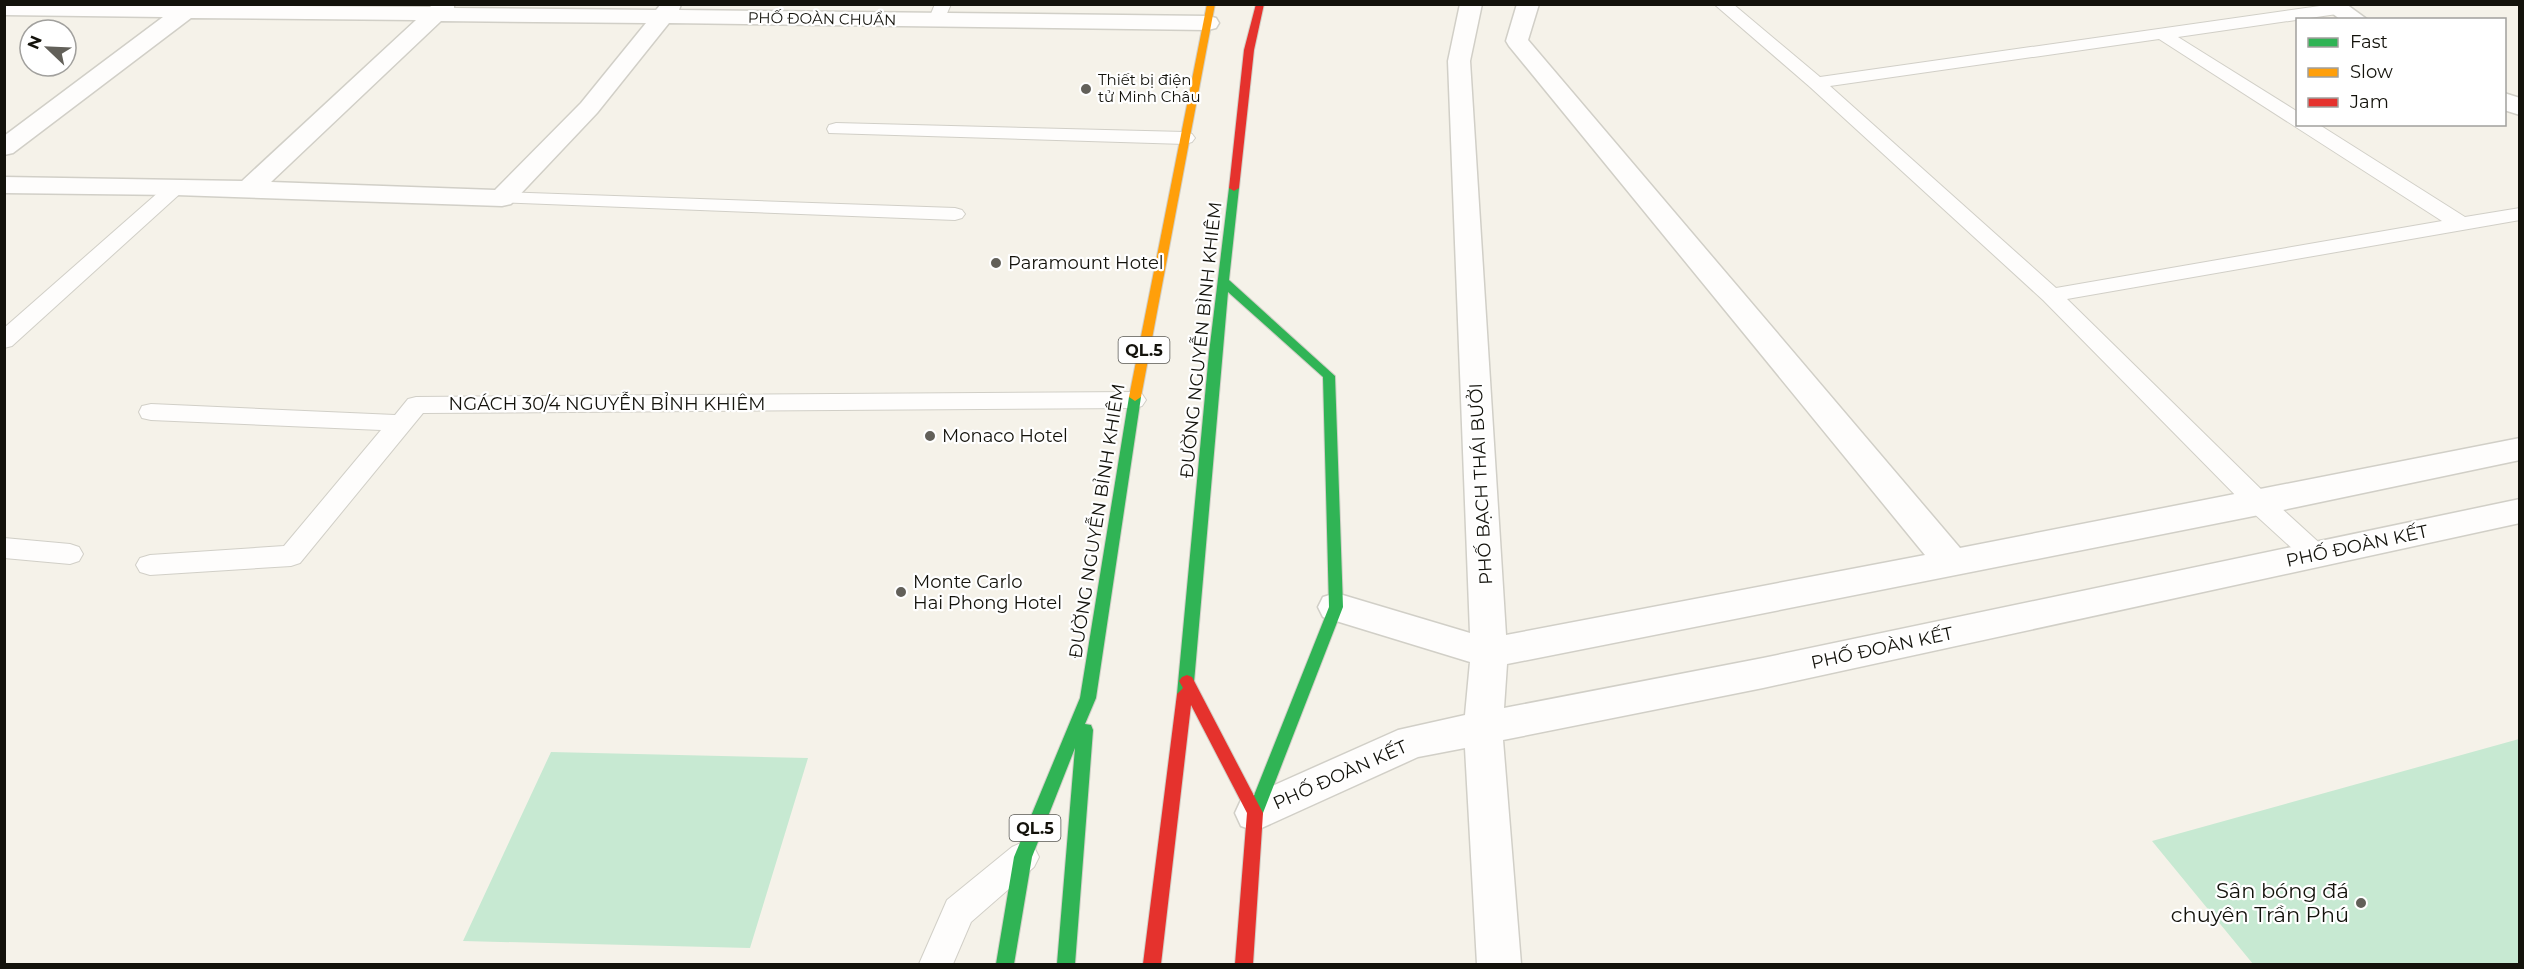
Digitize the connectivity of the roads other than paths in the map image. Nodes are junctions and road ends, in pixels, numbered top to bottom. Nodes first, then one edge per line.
1 (1260, 4) edge
2 (1471, 4) edge
3 (1528, 4) edge
4 (1722, 4) edge
5 (2333, 7) edge
6 (191, 8) edge
7 (4, 9) edge
8 (441, 9) edge
9 (667, 11) edge
10 (939, 13) edge
11 (1210, 14) edge
12 (2353, 18) edge
13 (2162, 34) junction
14 (1816, 83) junction
15 (2506, 101) edge
16 (2520, 108) edge
17 (2296, 119) edge
18 (2307, 126) edge
19 (836, 129) dead end
20 (1185, 138) junction
21 (4, 148) edge
22 (4, 185) edge
23 (176, 187) junction
24 (249, 189) junction
25 (502, 198) junction
26 (955, 214) dead end
27 (2520, 214) edge
28 (2461, 224) junction
29 (1224, 282) junction
30 (2051, 295) junction
31 (4, 341) edge
32 (1134, 400) junction
33 (151, 412) dead end
34 (401, 423) junction
35 (2520, 449) edge
36 (2259, 503) junction
37 (2520, 511) edge
38 (4, 548) edge
39 (70, 554) dead end
40 (2316, 555) junction
41 (1952, 563) junction
42 (150, 565) dead end
43 (1336, 607) junction
44 (1489, 653) junction
45 (1187, 681) junction
46 (1088, 698) junction
47 (1483, 729) junction
48 (1255, 813) junction
49 (1023, 857) junction
50 (936, 964) edge
51 (1005, 964) edge
52 (1066, 964) edge
53 (1152, 964) edge
54 (1244, 964) edge
55 (1499, 964) edge

1 - 29 highway, ĐƯỜNG NGUYỄN BÌNH KHIÊM
2 - 44 street, PHỐ BẠCH THÁI BƯỞI
3 - 41 street
4 - 14 lane
5 - 12 street
5 - 13 lane
6 - 7 street, PHỐ ĐOÀN CHUẨN
6 - 8 street, PHỐ ĐOÀN CHUẨN
6 - 21 street
8 - 9 street, PHỐ ĐOÀN CHUẨN
8 - 24 street
9 - 10 street, PHỐ ĐOÀN CHUẨN
9 - 25 street
10 - 11 street, PHỐ ĐOÀN CHUẨN
11 - 20 highway, ĐƯỜNG NGUYỄN BỈNH KHIÊM / QL.5
13 - 14 lane
13 - 17 lane
14 - 30 lane
15 - 16 street
18 - 28 lane
19 - 20 lane
20 - 32 highway, ĐƯỜNG NGUYỄN BỈNH KHIÊM / QL.5
22 - 23 street
23 - 24 street
23 - 31 lane
24 - 25 street
25 - 26 lane
27 - 28 lane
28 - 30 lane
29 - 43 highway
29 - 45 highway, ĐƯỜNG NGUYỄN BÌNH KHIÊM
30 - 36 lane
32 - 34 lane, NGÁCH 30/4 NGUYỄN BỈNH KHIÊM
32 - 46 highway, ĐƯỜNG NGUYỄN BỈNH KHIÊM / QL.5
33 - 34 lane
34 - 42 lane, NGÁCH 30/4 NGUYỄN BỈNH KHIÊM
35 - 36 street
36 - 40 lane
36 - 41 street
37 - 40 street, PHỐ ĐOÀN KẾT
38 - 39 lane
40 - 47 street, PHỐ ĐOÀN KẾT
41 - 44 street
43 - 44 street
43 - 48 highway
44 - 47 street, PHỐ BẠCH THÁI BƯỞI
45 - 48 highway
45 - 53 highway, ĐƯỜNG NGUYỄN BÌNH KHIÊM
46 - 49 highway, ĐƯỜNG NGUYỄN BỈNH KHIÊM / QL.5
46 - 52 highway, QL.5
47 - 48 street, PHỐ ĐOÀN KẾT
47 - 55 street, PHỐ BẠCH THÁI BƯỞI
48 - 54 highway
49 - 50 lane
49 - 51 highway, ĐƯỜNG NGUYỄN BỈNH KHIÊM / QL.5

